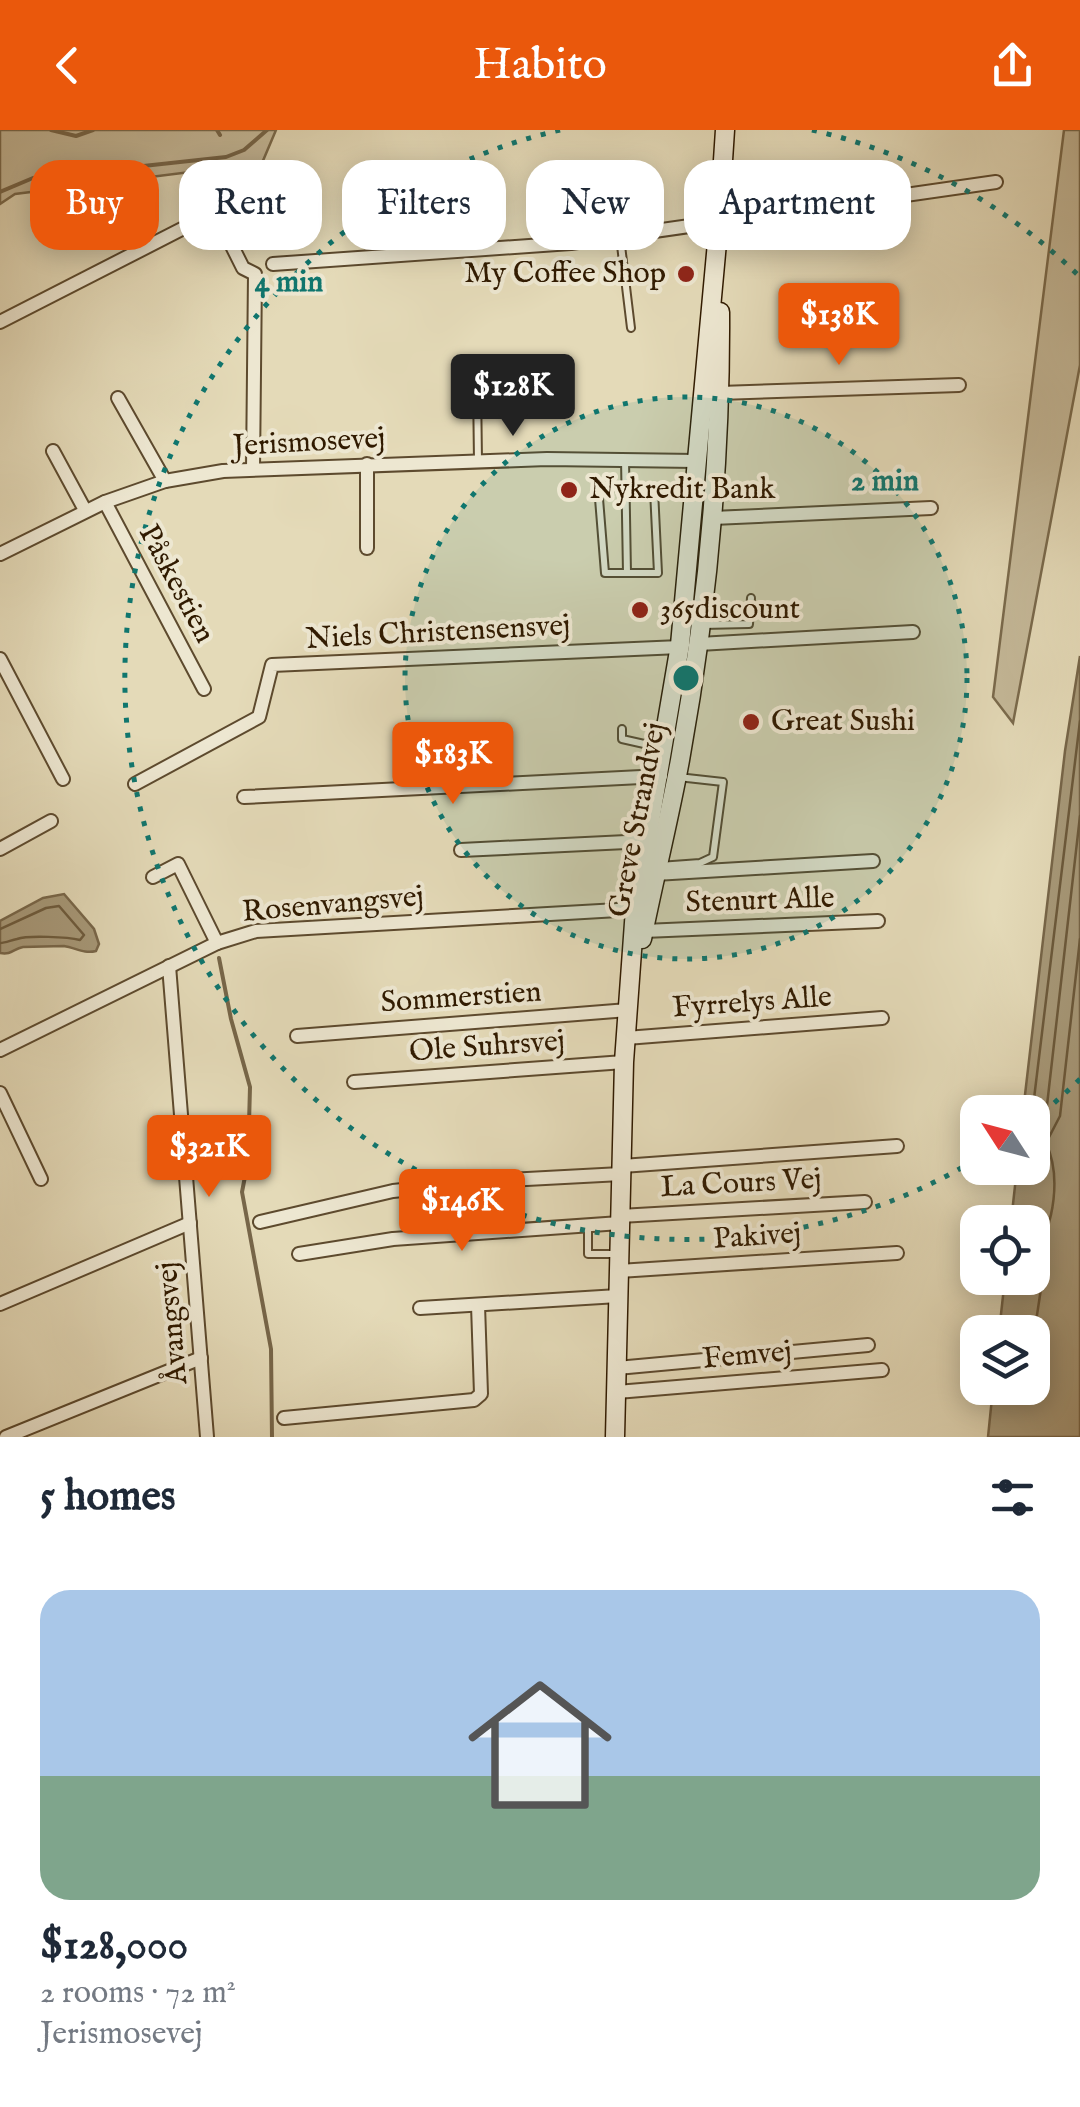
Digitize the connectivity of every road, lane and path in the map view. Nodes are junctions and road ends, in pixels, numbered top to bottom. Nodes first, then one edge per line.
1 (725, 130) edge
2 (723, 160) edge
3 (996, 182) dead end
4 (911, 194) edge
5 (526, 246) edge
6 (622, 250) edge
7 (716, 250) edge
8 (719, 250) edge
9 (272, 264) dead end
10 (0, 322) edge
11 (630, 328) dead end
12 (477, 385) dead end
13 (959, 385) dead end
14 (720, 393) junction
15 (118, 398) dead end
16 (53, 450) dead end
17 (625, 458) junction
18 (478, 461) junction
19 (696, 461) junction
20 (718, 462) junction
21 (367, 464) junction
22 (252, 469) junction
23 (166, 481) junction
24 (626, 488) junction
25 (105, 502) junction
26 (931, 508) dead end
27 (85, 510) junction
28 (713, 518) junction
29 (367, 548) dead end
30 (0, 554) edge
31 (627, 574) junction
32 (751, 598) dead end
33 (912, 632) dead end
34 (693, 639) junction
35 (0, 659) edge
36 (204, 689) dead end
37 (622, 729) dead end
38 (663, 748) junction
39 (668, 776) junction
40 (63, 780) dead end
41 (135, 784) dead end
42 (244, 797) dead end
43 (51, 821) dead end
44 (647, 841) junction
45 (0, 849) edge
46 (461, 850) dead end
47 (873, 861) dead end
48 (656, 870) junction
49 (154, 877) dead end
50 (635, 909) junction
51 (878, 921) dead end
52 (644, 931) junction
53 (218, 943) junction
54 (169, 966) junction
55 (628, 1010) junction
56 (882, 1018) dead end
57 (297, 1036) dead end
58 (626, 1038) junction
59 (0, 1050) edge
60 (624, 1062) junction
61 (354, 1082) dead end
62 (0, 1093) edge
63 (896, 1146) dead end
64 (622, 1170) junction
65 (42, 1179) dead end
66 (864, 1202) dead end
67 (620, 1220) junction
68 (190, 1222) junction
69 (260, 1222) dead end
70 (588, 1225) junction
71 (897, 1253) dead end
72 (299, 1254) dead end
73 (620, 1263) junction
74 (618, 1296) junction
75 (0, 1304) edge
76 (478, 1304) junction
77 (420, 1308) dead end
78 (868, 1344) dead end
79 (201, 1358) junction
80 (617, 1368) junction
81 (882, 1370) dead end
82 (616, 1392) junction
83 (284, 1418) dead end
84 (6, 1437) edge
85 (206, 1437) edge
86 (616, 1437) edge

1 - 2 main road
3 - 4 street
5 - 9 street
6 - 11 lane
7 - 19 main road, Greve Strandvej
8 - 14 main road, Greve Strandvej
10 - 22 street
12 - 18 lane
13 - 14 street
14 - 20 main road, Greve Strandvej
15 - 23 street
16 - 27 street
17 - 18 street, Jerismosevej
17 - 19 street, Jerismosevej
17 - 24 lane
18 - 21 street, Jerismosevej
19 - 20 main road
19 - 34 main road, Greve Strandvej
20 - 28 main road, Greve Strandvej
21 - 22 street, Jerismosevej
21 - 29 street
22 - 23 street, Jerismosevej
23 - 25 street, Jerismosevej
24 - 31 lane
24 - 31 lane
24 - 31 lane
25 - 27 street, Jerismosevej
25 - 36 street, Påskestien
26 - 28 street
27 - 30 street, Jerismosevej
28 - 34 main road, Greve Strandvej
32 - 34 lane
33 - 34 street
34 - 38 main road, Greve Strandvej
34 - 39 main road, Greve Strandvej
34 - 41 street, Niels Christensensvej
35 - 40 street
37 - 38 lane
38 - 39 main road, Greve Strandvej
39 - 42 street
39 - 44 main road, Greve Strandvej
39 - 48 main road, Greve Strandvej
39 - 48 lane
43 - 45 street
44 - 46 street
44 - 50 main road, Greve Strandvej
47 - 48 street
48 - 52 main road, Greve Strandvej
49 - 53 street
50 - 53 street, Rosenvangsvej
50 - 55 main road, Greve Strandvej
51 - 52 street, Stenurt Alle
52 - 55 main road, Greve Strandvej
53 - 54 street, Rosenvangsvej
54 - 59 street, Rosenvangsvej
54 - 68 street, Åvangsvej
55 - 57 street, Sommerstien
55 - 58 main road, Greve Strandvej
56 - 58 street, Fyrrelys Alle
58 - 60 main road, Greve Strandvej
60 - 61 street, Ole Suhrsvej
60 - 64 main road, Greve Strandvej
62 - 65 street
63 - 64 street
64 - 67 main road, Greve Strandvej
64 - 69 street
66 - 67 street, La Cours Vej
67 - 70 street, La Cours Vej
67 - 73 main road, Greve Strandvej
68 - 75 street
68 - 79 street, Åvangsvej
70 - 72 street, La Cours Vej
70 - 73 lane
71 - 73 street, Pakivej
73 - 74 main road, Greve Strandvej
74 - 76 street
74 - 80 main road, Greve Strandvej
76 - 77 street
76 - 83 street
78 - 80 street
79 - 84 street
79 - 85 street, Åvangsvej
80 - 82 main road, Greve Strandvej
81 - 82 street, Femvej
82 - 86 main road, Greve Strandvej

